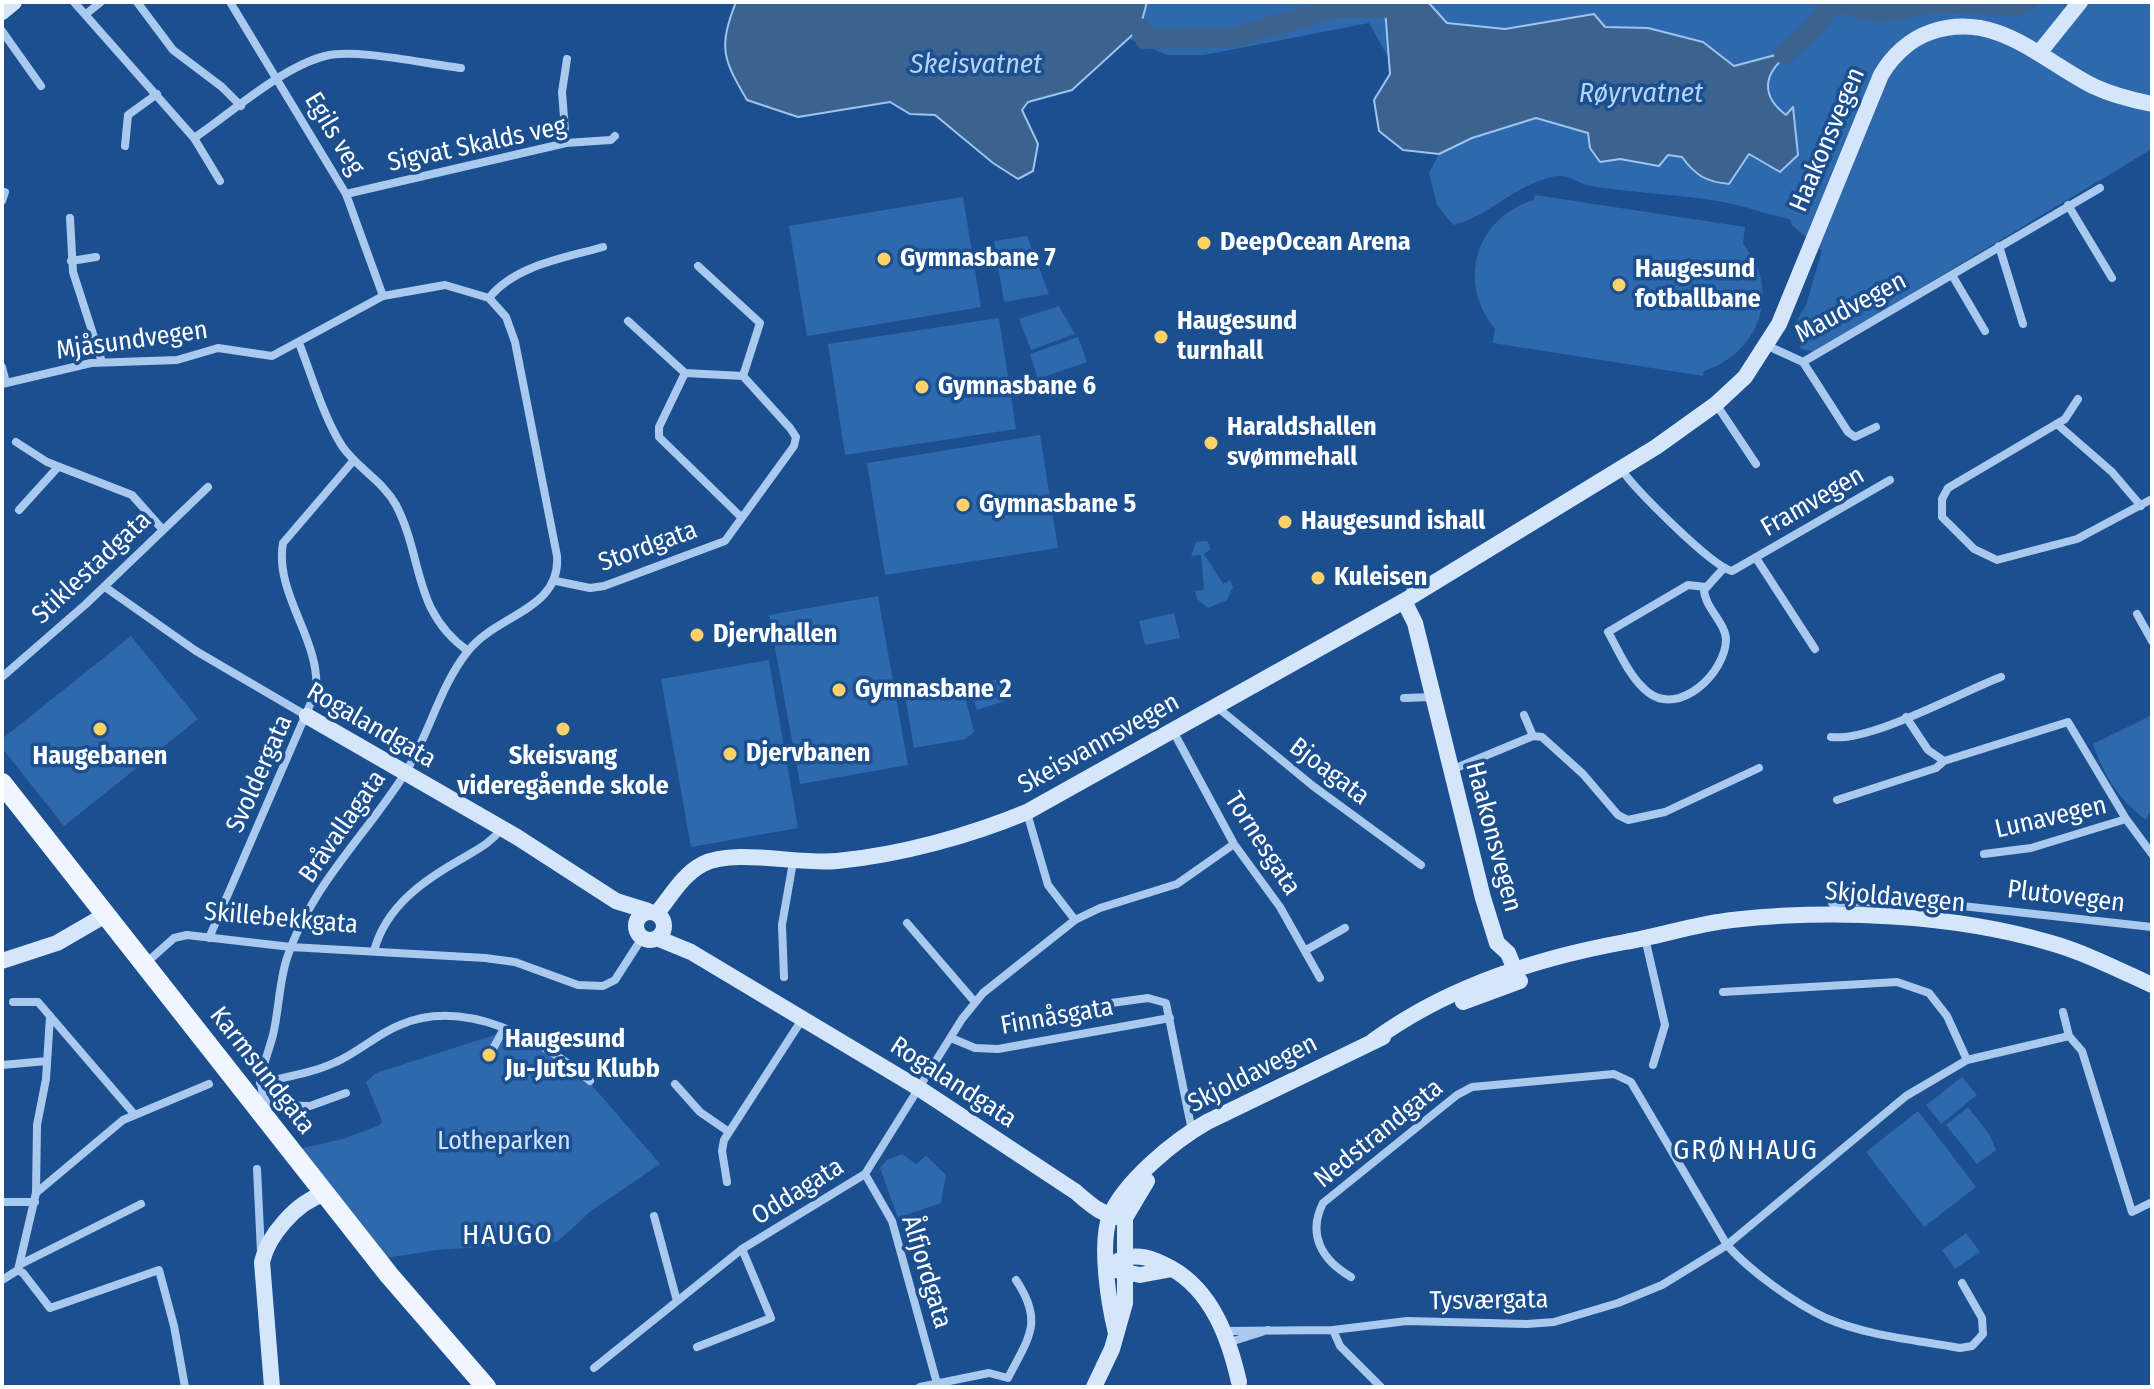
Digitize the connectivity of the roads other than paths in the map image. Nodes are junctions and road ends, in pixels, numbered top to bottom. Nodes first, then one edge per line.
1 (14, 2) edge
2 (74, 2) edge
3 (101, 2) edge
4 (137, 2) edge
5 (230, 2) edge
6 (2080, 2) edge
7 (2, 12) edge
8 (86, 14) junction
9 (2, 31) edge
10 (2039, 53) junction
11 (567, 59) dead end
12 (461, 68) dead end
13 (279, 80) junction
14 (41, 86) dead end
15 (157, 94) junction
16 (2152, 104) edge
17 (241, 106) junction
18 (615, 136) dead end
19 (194, 138) junction
20 (566, 143) junction
21 (125, 146) dead end
22 (220, 181) dead end
23 (2100, 188) dead end
24 (346, 194) junction
25 (2068, 205) junction
26 (70, 218) dead end
27 (1999, 246) junction
28 (603, 247) dead end
29 (96, 257) dead end
30 (71, 261) junction
31 (698, 266) dead end
32 (1952, 275) junction
33 (2112, 278) dead end
34 (383, 296) junction
35 (489, 298) junction
36 (628, 321) dead end
37 (2023, 324) dead end
38 (1985, 331) dead end
39 (299, 343) junction
40 (1768, 346) junction
41 (102, 362) junction
42 (1803, 362) junction
43 (2, 367) edge
44 (685, 373) junction
45 (743, 376) junction
46 (4, 383) edge
47 (2078, 399) dead end
48 (1716, 404) junction
49 (2057, 424) junction
50 (1876, 427) dead end
51 (16, 442) dead end
52 (354, 460) junction
53 (1756, 464) dead end
54 (58, 467) junction
55 (1621, 469) junction
56 (1890, 480) dead end
57 (208, 487) dead end
58 (2152, 499) edge
59 (2141, 506) junction
60 (19, 510) dead end
61 (740, 516) junction
62 (163, 530) junction
63 (1756, 558) junction
64 (1723, 569) junction
65 (1403, 573) dead end
66 (556, 581) junction
67 (105, 587) junction
68 (1706, 587) junction
69 (1409, 598) junction
70 (2137, 614) dead end
71 (2152, 641) edge
72 (1815, 649) dead end
73 (468, 651) junction
74 (2, 677) edge
75 (2001, 677) dead end
76 (1434, 696) junction
77 (1404, 698) dead end
78 (1217, 707) junction
79 (1524, 715) dead end
80 (307, 716) junction
81 (1906, 717) junction
82 (1173, 731) junction
83 (1533, 736) junction
84 (1831, 737) dead end
85 (1944, 761) junction
86 (1759, 768) dead end
87 (1451, 770) junction
88 (405, 774) junction
89 (2, 783) edge
90 (2, 799) edge
91 (1837, 800) dead end
92 (1027, 812) junction
93 (2126, 819) junction
94 (502, 828) junction
95 (1234, 844) junction
96 (1984, 854) dead end
97 (2152, 854) edge
98 (793, 862) junction
99 (1421, 865) dead end
100 (1832, 903) dead end
101 (102, 917) junction
102 (1075, 920) junction
103 (907, 923) dead end
104 (651, 926) junction
105 (2152, 927) edge
106 (1345, 928) dead end
107 (1645, 937) junction
108 (209, 938) junction
109 (291, 947) junction
110 (1306, 950) junction
111 (374, 951) junction
112 (2, 961) edge
113 (146, 963) junction
114 (1509, 976) junction
115 (784, 977) dead end
116 (1320, 978) dead end
117 (2152, 985) edge
118 (1723, 992) dead end
119 (974, 1001) junction
120 (13, 1002) dead end
121 (1104, 1004) dead end
122 (2063, 1012) dead end
123 (50, 1016) junction
124 (803, 1018) junction
125 (1170, 1018) junction
126 (503, 1030) junction
127 (2069, 1036) junction
128 (951, 1038) junction
129 (493, 1049) dead end
130 (1967, 1060) junction
131 (47, 1061) junction
132 (2, 1065) edge
133 (1653, 1065) dead end
134 (590, 1081) dead end
135 (260, 1083) junction
136 (209, 1084) dead end
137 (675, 1084) dead end
138 (920, 1089) junction
139 (346, 1093) dead end
140 (135, 1115) junction
141 (1192, 1131) junction
142 (729, 1132) junction
143 (257, 1169) dead end
144 (865, 1174) junction
145 (727, 1182) dead end
146 (36, 1198) junction
147 (320, 1198) junction
148 (2, 1202) edge
149 (2152, 1202) edge
150 (141, 1204) dead end
151 (1117, 1214) junction
152 (654, 1216) dead end
153 (1727, 1245) junction
154 (742, 1249) junction
155 (262, 1262) junction
156 (1125, 1266) junction
157 (19, 1267) junction
158 (1106, 1267) junction
159 (1351, 1277) dead end
160 (2, 1280) edge
161 (1016, 1280) dead end
162 (1962, 1283) dead end
163 (677, 1301) junction
164 (1268, 1330) junction
165 (1333, 1330) junction
166 (1116, 1333) junction
167 (1223, 1338) junction
168 (697, 1347) dead end
169 (594, 1368) dead end
170 (1240, 1384) edge
171 (938, 1385) edge
172 (185, 1387) edge
173 (272, 1387) edge
174 (475, 1387) edge
175 (486, 1387) edge
176 (920, 1387) edge
177 (1094, 1387) edge
178 (1381, 1387) edge

1 - 7 street
2 - 8 street
3 - 8 street
4 - 17 street
5 - 13 street, Egils veg
6 - 10 street
8 - 15 street
9 - 14 street
10 - 16 street, Haakonsvegen
10 - 40 street, Haakonsvegen
11 - 20 street
12 - 13 street
13 - 17 street
13 - 24 street, Egils veg
15 - 19 street
15 - 21 street
17 - 19 street
18 - 20 street, Sigvat Skalds veg
19 - 22 street
20 - 24 street, Sigvat Skalds veg
23 - 25 street, Maudvegen
24 - 34 street, Egils veg
25 - 27 street, Maudvegen
25 - 33 street
26 - 30 street
27 - 32 street, Maudvegen
27 - 37 street
28 - 35 street
29 - 30 street
30 - 41 street
31 - 45 street
32 - 38 street
32 - 42 street, Maudvegen
34 - 35 street, Mjåsundvegen
34 - 39 street, Mjåsundvegen
35 - 66 street
36 - 44 street
39 - 41 street, Mjåsundvegen
39 - 52 street
40 - 42 street, Maudvegen
40 - 48 street, Haakonsvegen
41 - 46 street, Mjåsundvegen
42 - 50 street
43 - 46 street
44 - 45 street
44 - 61 street, Stordgata
45 - 61 street, Stordgata
47 - 49 street
48 - 53 street
48 - 55 street, Haakonsvegen
49 - 59 street
49 - 59 street
51 - 54 street
52 - 73 street
52 - 80 street, Svoldergata
54 - 60 street
54 - 62 street
55 - 64 street
55 - 69 street, Haakonsvegen
56 - 63 street, Framvegen
57 - 62 street, Stiklestadgata
58 - 59 street
61 - 66 street, Stordgata
62 - 67 street, Stiklestadgata
63 - 64 street, Framvegen
63 - 72 street, Framvegen
64 - 68 street, Framvegen
65 - 69 street
66 - 73 street, Bråvallagata
67 - 74 street, Stiklestadgata
67 - 80 street, Rogalandgata
68 - 68 street
69 - 76 street, Haakonsvegen
69 - 78 street, Skeisvannsvegen
70 - 71 street
73 - 88 street, Bråvallagata
75 - 81 street
76 - 77 street
76 - 87 street, Haakonsvegen
78 - 82 street, Skeisvannsvegen
78 - 99 street, Bjoagata
79 - 83 street
80 - 88 street, Rogalandgata
80 - 108 street, Svoldergata
81 - 84 street
81 - 85 street
82 - 92 street, Skeisvannsvegen
82 - 95 street, Tornesgata
83 - 86 street
83 - 87 street
85 - 91 street, Lunavegen
85 - 93 street, Lunavegen
87 - 114 street, Haakonsvegen
88 - 94 street, Rogalandgata
88 - 109 street, Bråvallagata
89 - 101 main road, Karmsundgata
90 - 101 main road, Karmsundgata
92 - 98 street, Skeisvannsvegen
92 - 102 street
93 - 96 street, Lunavegen
93 - 97 street, Lunavegen
94 - 104 street, Rogalandgata
94 - 111 street, Skillebekkgata
95 - 102 street, Oddagata
95 - 110 street, Tornesgata
98 - 104 street, Skeisvannsvegen
98 - 115 street
100 - 105 street, Plutovegen
101 - 112 street
101 - 113 main road, Karmsundgata
101 - 147 main road, Karmsundgata
102 - 119 street, Oddagata
103 - 119 street, Finnåsgata
104 - 111 street, Skillebekkgata
104 - 124 street, Rogalandgata
106 - 110 street
107 - 114 street, Skjoldavegen
107 - 117 street, Skjoldavegen
107 - 133 street
108 - 109 street, Skillebekkgata
108 - 113 street, Skillebekkgata
109 - 111 street, Skillebekkgata
109 - 135 street, Bråvallagata
110 - 116 street, Tornesgata
113 - 147 main road, Karmsundgata
114 - 141 street, Skjoldavegen
118 - 130 street
119 - 128 street, Oddagata
120 - 123 street
121 - 125 street
122 - 127 street
123 - 131 street
123 - 140 street
124 - 138 street, Rogalandgata
124 - 142 street
125 - 128 street, Finnåsgata
125 - 141 street
126 - 129 street
126 - 134 street
126 - 135 street
127 - 130 street, Tysværgata
127 - 149 street
128 - 138 street, Oddagata
130 - 153 street, Tysværgata
131 - 132 street
131 - 146 street
135 - 139 street, Karmsundgata
136 - 140 street
137 - 142 street
138 - 144 street, Oddagata
138 - 151 street, Rogalandgata
140 - 146 street
141 - 151 street, Skjoldavegen
142 - 145 street
143 - 155 street
144 - 154 street, Oddagata
144 - 171 street, Ålfjordgata
146 - 148 street
146 - 157 street
147 - 155 street
147 - 174 main road, Karmsundgata
147 - 175 main road, Karmsundgata
150 - 157 street
151 - 156 street, Skjoldavegen
151 - 158 street, Skjoldavegen
152 - 163 street
153 - 159 street, Nedstrandgata
153 - 162 street, Nedstrandgata
153 - 165 street, Tysværgata
154 - 163 street, Oddagata
154 - 168 street
155 - 173 street
156 - 158 street
156 - 166 street, Skjoldavegen
156 - 167 street
157 - 160 street
157 - 172 street
158 - 166 street, Skjoldavegen
161 - 171 street
163 - 169 street, Oddagata
164 - 165 street, Tysværgata
164 - 167 street, Tysværgata
164 - 167 street, Tysværgata
165 - 178 street
166 - 177 street, Skjoldavegen
167 - 170 street
171 - 176 street

